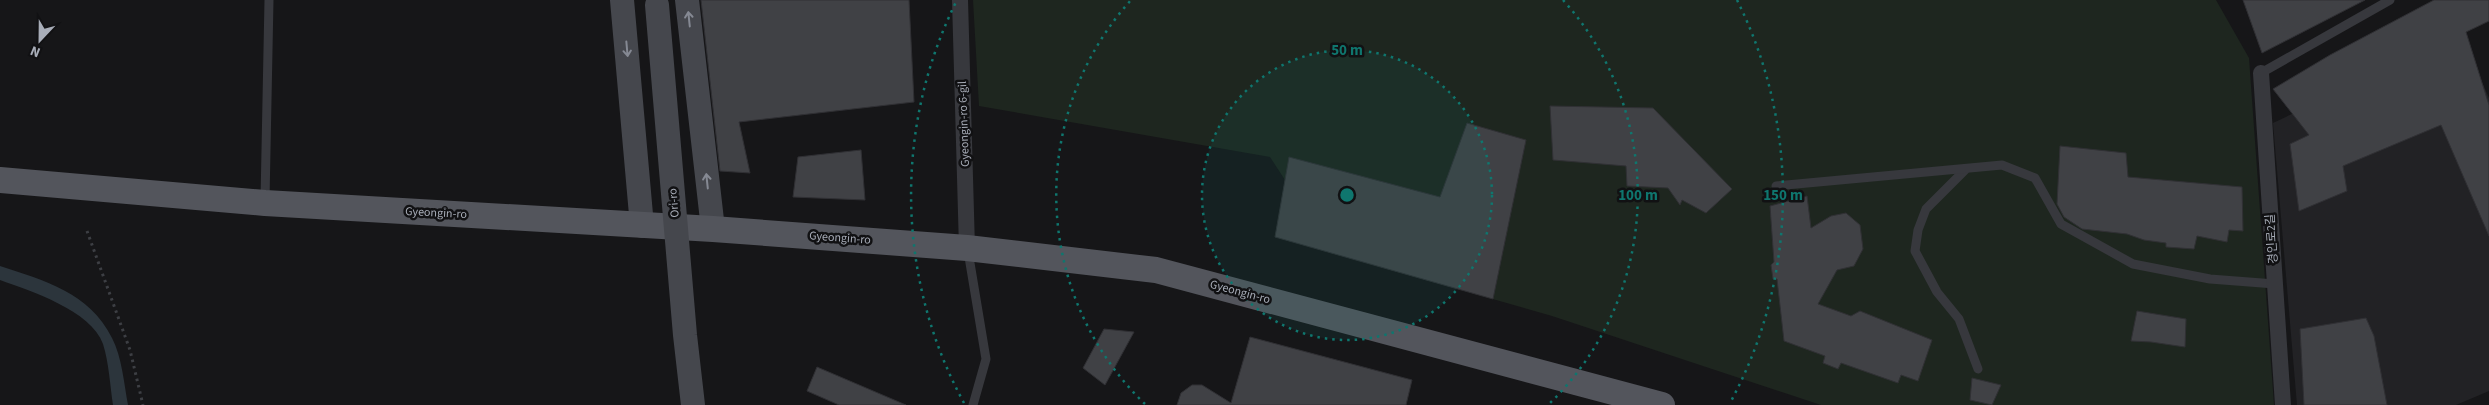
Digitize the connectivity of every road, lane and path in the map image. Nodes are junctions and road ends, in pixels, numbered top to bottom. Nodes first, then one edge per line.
1 (269, 0) edge
2 (622, 0) edge
3 (687, 0) edge
4 (960, 0) edge
5 (2390, 0) edge
6 (657, 2) edge
7 (2261, 73) joint
8 (1965, 170) junction
9 (0, 180) edge
10 (1776, 186) dead end
11 (265, 203) junction
12 (642, 226) junction
13 (713, 229) junction
14 (87, 231) dead end
15 (968, 248) junction
16 (2275, 284) junction
17 (1978, 369) dead end
18 (143, 405) edge
19 (693, 405) edge
20 (973, 405) edge
21 (1662, 405) edge
22 (2283, 405) edge

1 - 11 lane
2 -> 12 main road
13 -> 3 main road
4 - 15 street, Gyeongin-ro 6-gil
5 - 7 lane
6 - 19 main road, Ori-ro, bridge
7 - 16 street, 경인로2길
8 - 10 lane
8 - 16 lane
8 - 17 lane
9 - 11 main road, Gyeongin-ro
11 - 12 main road, Gyeongin-ro
12 - 13 main road, Gyeongin-ro
13 - 15 main road, Gyeongin-ro
14 - 18 path
15 - 20 lane
15 - 21 main road, Gyeongin-ro
16 - 22 street, 경인로2길

